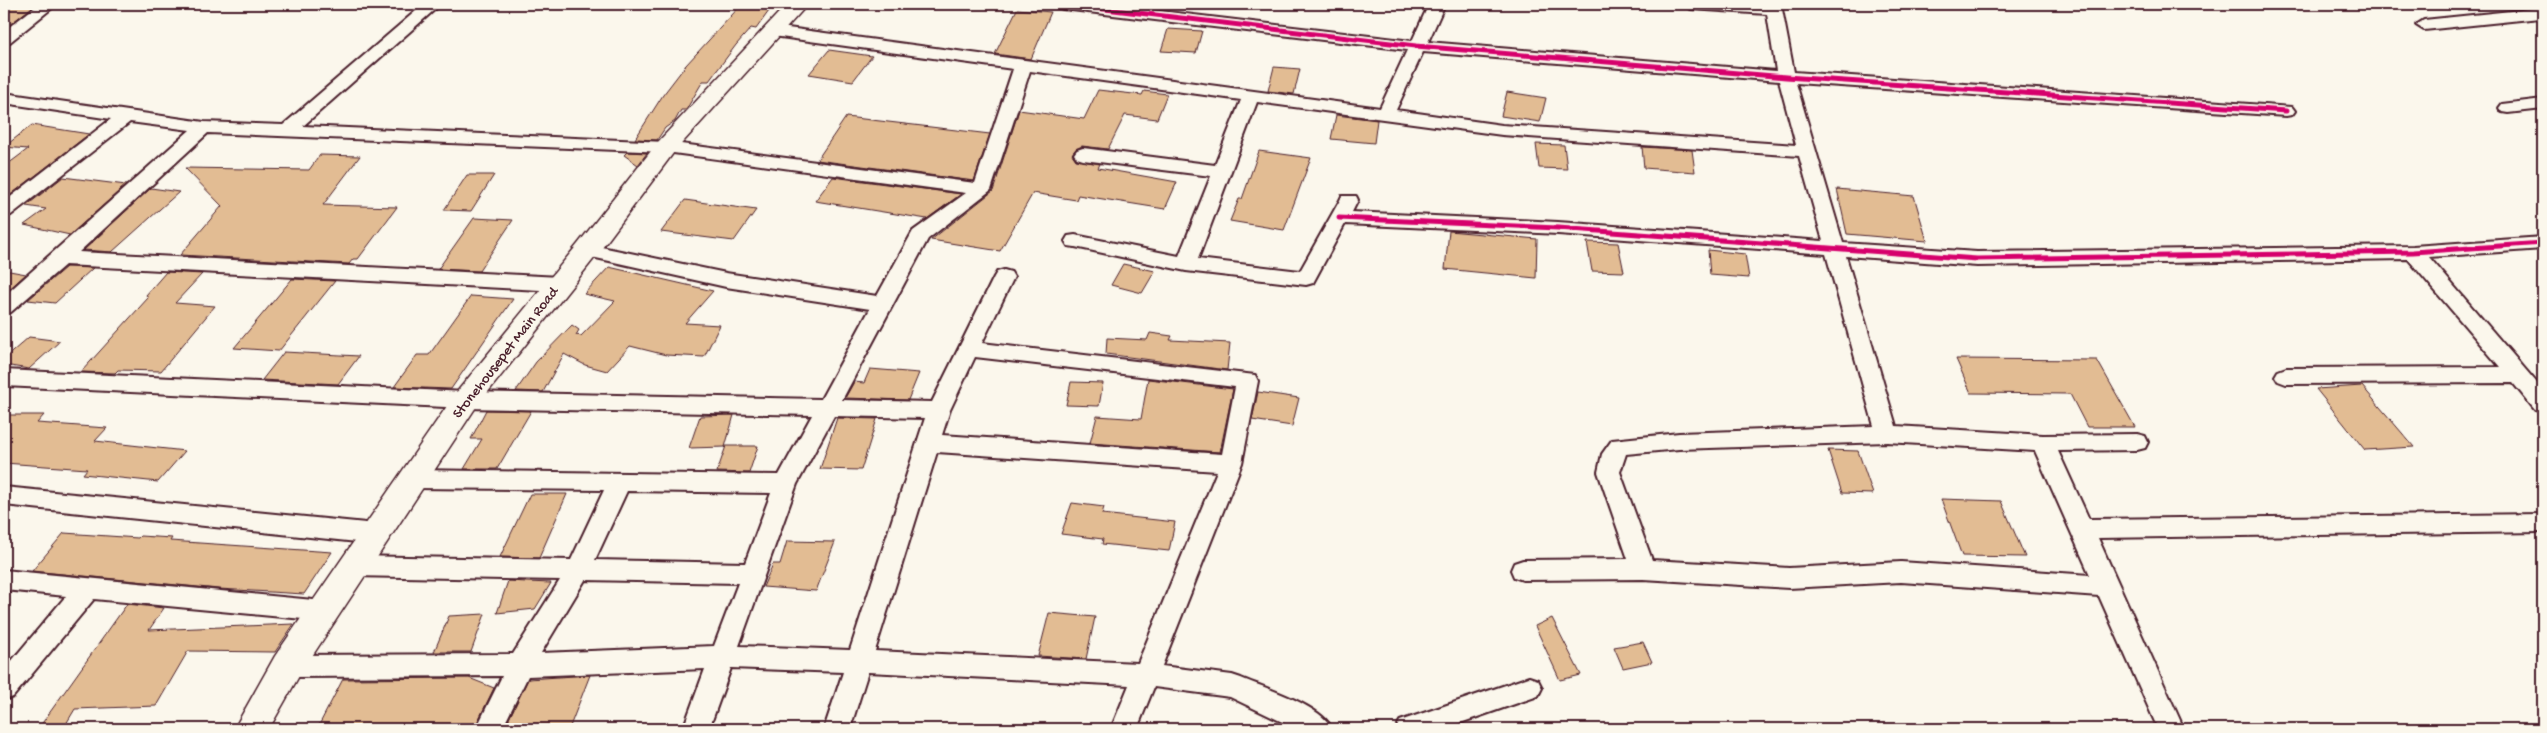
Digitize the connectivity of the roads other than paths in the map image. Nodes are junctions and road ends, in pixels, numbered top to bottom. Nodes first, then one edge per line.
1 (49, 4) edge
2 (433, 4) edge
3 (798, 4) edge
4 (1063, 4) edge
5 (1437, 4) edge
6 (1691, 4) edge
7 (2526, 4) edge
8 (1774, 7) edge
9 (2541, 14) edge
10 (2424, 25) dead end
11 (773, 31) junction
12 (4, 39) edge
13 (1416, 46) junction
14 (1023, 65) junction
15 (1786, 78) junction
16 (1251, 96) junction
17 (4, 98) edge
18 (2543, 104) edge
19 (2508, 108) dead end
20 (2286, 111) dead end
21 (1386, 114) junction
22 (126, 116) junction
23 (204, 127) junction
24 (287, 131) junction
25 (666, 147) junction
26 (1807, 151) junction
27 (1083, 154) dead end
28 (1222, 172) junction
29 (982, 190) junction
30 (1349, 200) dead end
31 (4, 211) edge
32 (1339, 218) junction
33 (1075, 240) dead end
34 (2543, 243) edge
35 (1834, 248) junction
36 (587, 250) junction
37 (2413, 252) junction
38 (61, 258) junction
39 (1186, 264) junction
40 (1004, 277) dead end
41 (560, 284) junction
42 (882, 304) junction
43 (4, 307) edge
44 (969, 349) junction
45 (2518, 375) junction
46 (2286, 376) dead end
47 (4, 378) edge
48 (466, 400) junction
49 (2543, 404) edge
50 (825, 408) junction
51 (939, 410) junction
52 (1887, 434) junction
53 (2137, 442) dead end
54 (928, 443) junction
55 (2042, 443) junction
56 (1231, 463) junction
57 (413, 479) junction
58 (620, 482) junction
59 (786, 484) junction
60 (4, 496) edge
61 (2543, 523) edge
62 (2081, 529) junction
63 (376, 534) junction
64 (353, 566) junction
65 (1643, 569) junction
66 (1523, 570) dead end
67 (578, 571) junction
68 (754, 573) junction
69 (4, 580) edge
70 (2106, 586) junction
71 (88, 588) junction
72 (324, 611) junction
73 (723, 657) junction
74 (860, 661) junction
75 (520, 665) junction
76 (286, 666) junction
77 (1144, 675) junction
78 (4, 688) edge
79 (1529, 688) dead end
80 (251, 729) edge
81 (489, 729) edge
82 (696, 729) edge
83 (837, 729) edge
84 (1124, 729) edge
85 (1319, 729) edge
86 (1409, 729) edge
87 (2170, 729) edge

1 - 12 street
2 - 24 street
3 - 11 main road, Stonehousepet Main Road
4 - 13 street
5 - 13 street
6 - 8 street
7 - 9 street
8 - 15 street
9 - 10 street
11 - 14 street
11 - 25 main road, Stonehousepet Main Road
13 - 15 street
13 - 21 street
14 - 16 street
14 - 29 street
15 - 20 street
15 - 26 street
16 - 21 street
16 - 28 street
17 - 22 street
18 - 19 street
21 - 26 street
22 - 23 street
22 - 31 street
23 - 24 street
23 - 38 street
24 - 25 street
25 - 29 street
25 - 36 main road, Stonehousepet Main Road
26 - 35 street
27 - 28 street
28 - 39 street
29 - 42 street
30 - 32 street
32 - 35 street
32 - 39 street
33 - 39 street
34 - 37 street
35 - 37 street
35 - 52 street
36 - 41 main road, Stonehousepet Main Road
36 - 42 street
37 - 45 street
38 - 41 street
38 - 43 street
40 - 44 street
41 - 48 main road, Stonehousepet Main Road
42 - 50 street
44 - 51 street
44 - 56 street
45 - 46 street
45 - 49 street
47 - 48 street
48 - 50 street
48 - 57 main road, Stonehousepet Main Road
50 - 51 street
50 - 59 street
51 - 54 street
52 - 55 street
52 - 65 street
53 - 55 street
54 - 56 street
54 - 74 street
55 - 62 street
56 - 77 street
57 - 58 street
57 - 63 main road, Stonehousepet Main Road
58 - 59 street
58 - 67 street
59 - 68 street
60 - 63 street
61 - 62 street
62 - 70 street
63 - 64 main road, Stonehousepet Main Road
64 - 67 street
64 - 72 main road, Stonehousepet Main Road
65 - 66 street
65 - 70 street
67 - 68 street
67 - 75 street
68 - 73 street
69 - 71 street
70 - 87 street
71 - 72 street
71 - 78 street
72 - 76 main road, Stonehousepet Main Road
73 - 74 street
73 - 75 street
73 - 82 street
74 - 77 street
74 - 83 street
75 - 76 street
75 - 81 street
76 - 80 main road, Stonehousepet Main Road
77 - 84 street
77 - 85 street
79 - 86 street

